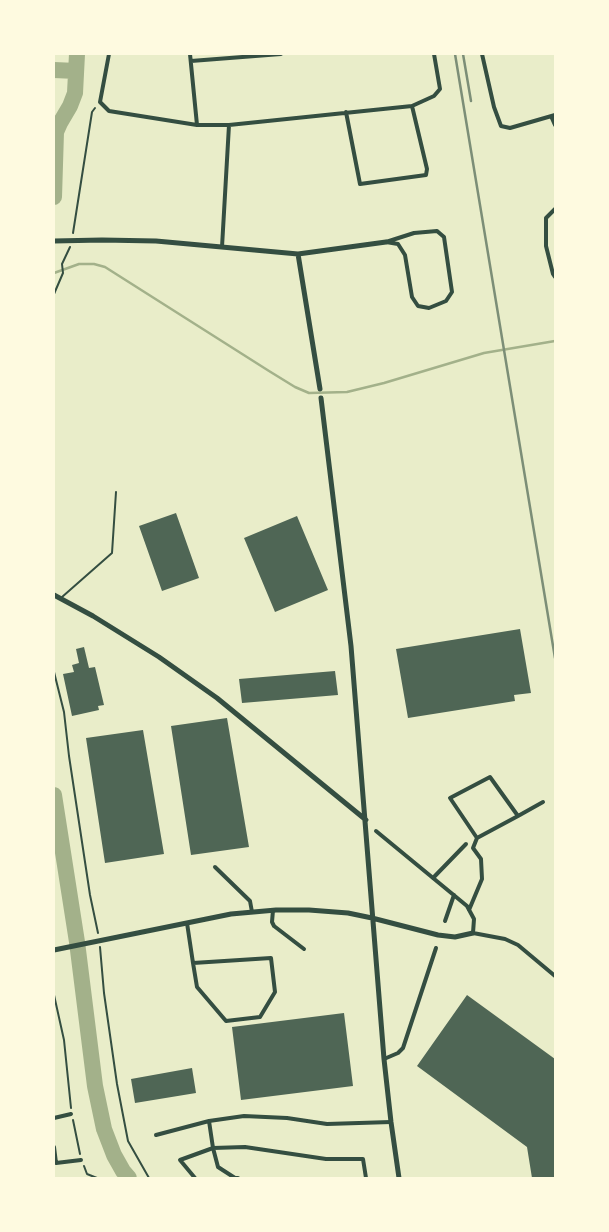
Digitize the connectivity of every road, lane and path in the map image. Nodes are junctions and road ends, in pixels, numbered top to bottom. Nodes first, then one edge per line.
1 (109, 54) edge
2 (190, 54) edge
3 (280, 54) edge
4 (434, 54) edge
5 (482, 54) edge
6 (191, 61) junction
7 (100, 102) junction
8 (412, 106) junction
9 (346, 112) junction
10 (553, 115) edge
11 (197, 125) junction
12 (229, 125) junction
13 (555, 125) edge
14 (555, 209) edge
15 (70, 240) junction
16 (54, 241) edge
17 (386, 242) junction
18 (222, 247) junction
19 (298, 254) junction
20 (555, 277) edge
21 (54, 294) edge
22 (320, 389) joint
23 (321, 398) joint
24 (116, 492) dead end
25 (54, 595) edge
26 (60, 599) junction
27 (54, 672) edge
28 (543, 802) dead end
29 (518, 816) junction
30 (366, 820) junction
31 (376, 831) dead end
32 (477, 838) junction
33 (466, 844) dead end
34 (216, 867) dead end
35 (433, 878) junction
36 (454, 895) junction
37 (273, 910) junction
38 (469, 910) junction
39 (252, 912) junction
40 (372, 918) junction
41 (446, 921) dead end
42 (187, 923) junction
43 (473, 933) junction
44 (98, 941) junction
45 (436, 948) dead end
46 (304, 949) dead end
47 (54, 950) edge
48 (193, 963) junction
49 (555, 976) edge
50 (54, 995) edge
51 (384, 1059) junction
52 (70, 1100) dead end
53 (71, 1114) joint
54 (54, 1118) edge
55 (209, 1121) junction
56 (391, 1122) junction
57 (156, 1135) dead end
58 (54, 1147) edge
59 (213, 1148) junction
60 (81, 1160) junction
61 (97, 1178) edge
62 (149, 1178) edge
63 (195, 1178) edge
64 (238, 1178) edge
65 (366, 1178) edge
66 (399, 1178) edge

1 - 7 street
2 - 6 street
3 - 6 street
4 - 8 street
5 - 10 street
6 - 11 street
7 - 11 street
7 - 15 path
8 - 9 street
8 - 9 street
9 - 12 street
10 - 13 street
11 - 12 street
12 - 18 street
14 - 20 street
15 - 16 street
15 - 18 street
15 - 21 path
17 - 17 street
17 - 19 street
18 - 19 street
19 - 22 street
22 - 23 street
23 - 30 street
24 - 26 lane
25 - 26 street
26 - 30 street
27 - 44 path
28 - 29 street
29 - 32 street
29 - 32 street
30 - 40 street
31 - 35 street
32 - 38 street
33 - 35 street
34 - 39 street
35 - 36 street
36 - 38 street
36 - 41 street
37 - 39 street
37 - 40 street
37 - 46 street
38 - 43 street
39 - 42 street
40 - 43 street
40 - 51 street
42 - 44 street
42 - 48 street
43 - 49 street
44 - 47 street
44 - 62 path
45 - 51 street
48 - 48 street
50 - 52 path
51 - 56 street
53 - 54 street
53 - 60 path
55 - 56 street
55 - 57 street
55 - 59 street
56 - 66 street
58 - 60 street
59 - 63 street
59 - 64 street
59 - 65 street
60 - 61 path

